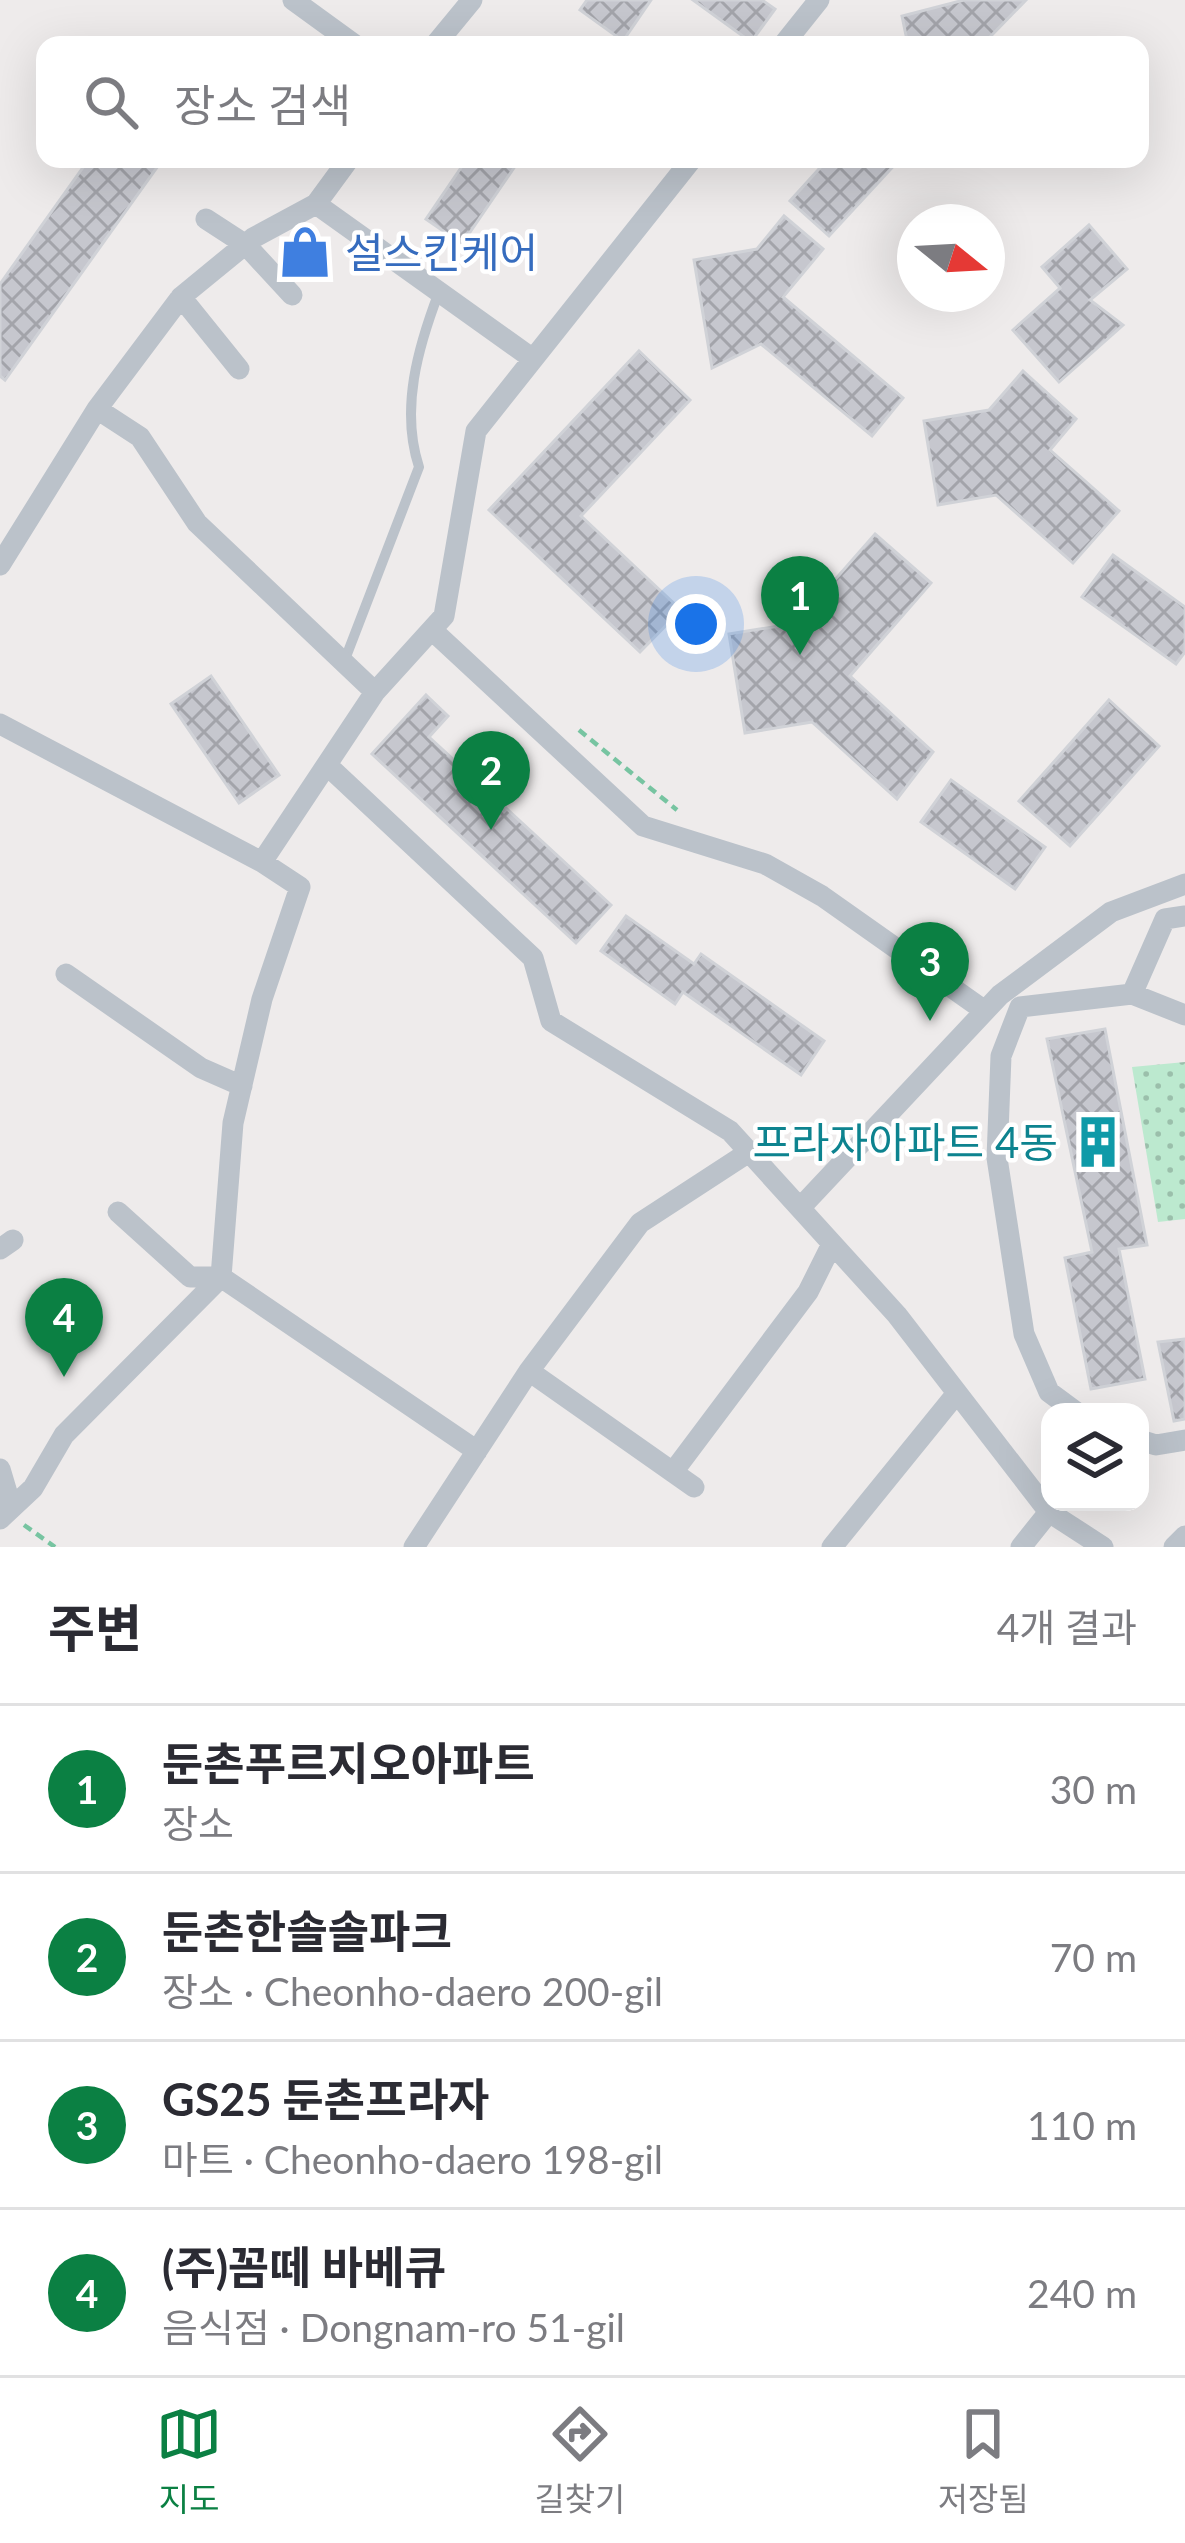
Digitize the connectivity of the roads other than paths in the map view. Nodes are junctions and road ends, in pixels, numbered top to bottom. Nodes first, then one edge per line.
1 (293, 0) edge
2 (472, 0) edge
3 (819, 0) edge
4 (323, 9) edge
5 (347, 36) edge
6 (443, 36) edge
7 (790, 36) edge
8 (342, 168) edge
9 (685, 168) edge
10 (316, 204) junction
11 (206, 219) dead end
12 (246, 244) junction
13 (439, 292) junction
14 (292, 296) dead end
15 (181, 297) junction
16 (533, 359) junction
17 (239, 369) dead end
18 (97, 409) junction
19 (0, 565) edge
20 (432, 630) junction
21 (344, 662) junction
22 (375, 692) junction
23 (0, 724) edge
24 (327, 765) junction
25 (262, 862) junction
26 (1185, 884) edge
27 (1185, 916) edge
28 (66, 974) dead end
29 (1132, 994) junction
30 (986, 1011) junction
31 (1185, 1015) edge
32 (242, 1086) junction
33 (749, 1152) junction
34 (800, 1208) junction
35 (118, 1212) dead end
36 (832, 1244) junction
37 (221, 1277) junction
38 (529, 1372) junction
39 (957, 1393) junction
40 (1064, 1403) edge
41 (1185, 1440) edge
42 (1149, 1443) edge
43 (477, 1451) junction
44 (0, 1469) edge
45 (673, 1472) junction
46 (694, 1486) dead end
47 (6, 1512) edge
48 (1049, 1512) junction
49 (1185, 1536) edge
50 (1090, 1543) edge
51 (414, 1547) edge
52 (832, 1547) edge
53 (1021, 1547) edge
54 (1174, 1547) edge

1 - 4 street
2 - 6 street
3 - 7 street
4 - 5 street
8 - 10 street
9 - 16 street
10 - 12 street
10 - 13 street
11 - 12 street
12 - 14 street
12 - 15 street
13 - 16 street
13 - 21 lane
15 - 17 street
15 - 18 street
16 - 20 street
18 - 19 street
18 - 21 street
20 - 22 street
20 - 30 street
21 - 22 street
22 - 24 street
23 - 25 street
24 - 25 street
24 - 33 street
25 - 32 street
26 - 30 street
27 - 29 street
28 - 32 street
29 - 31 street
29 - 40 street
30 - 34 street
32 - 37 street
33 - 34 street
33 - 38 street
34 - 36 street
35 - 37 street
36 - 39 street
36 - 45 street
37 - 43 street
37 - 47 street
38 - 43 street
38 - 45 street
39 - 48 street
39 - 52 street
41 - 42 street
43 - 51 street
44 - 47 street
45 - 46 street
48 - 50 street
48 - 53 street
49 - 54 street

